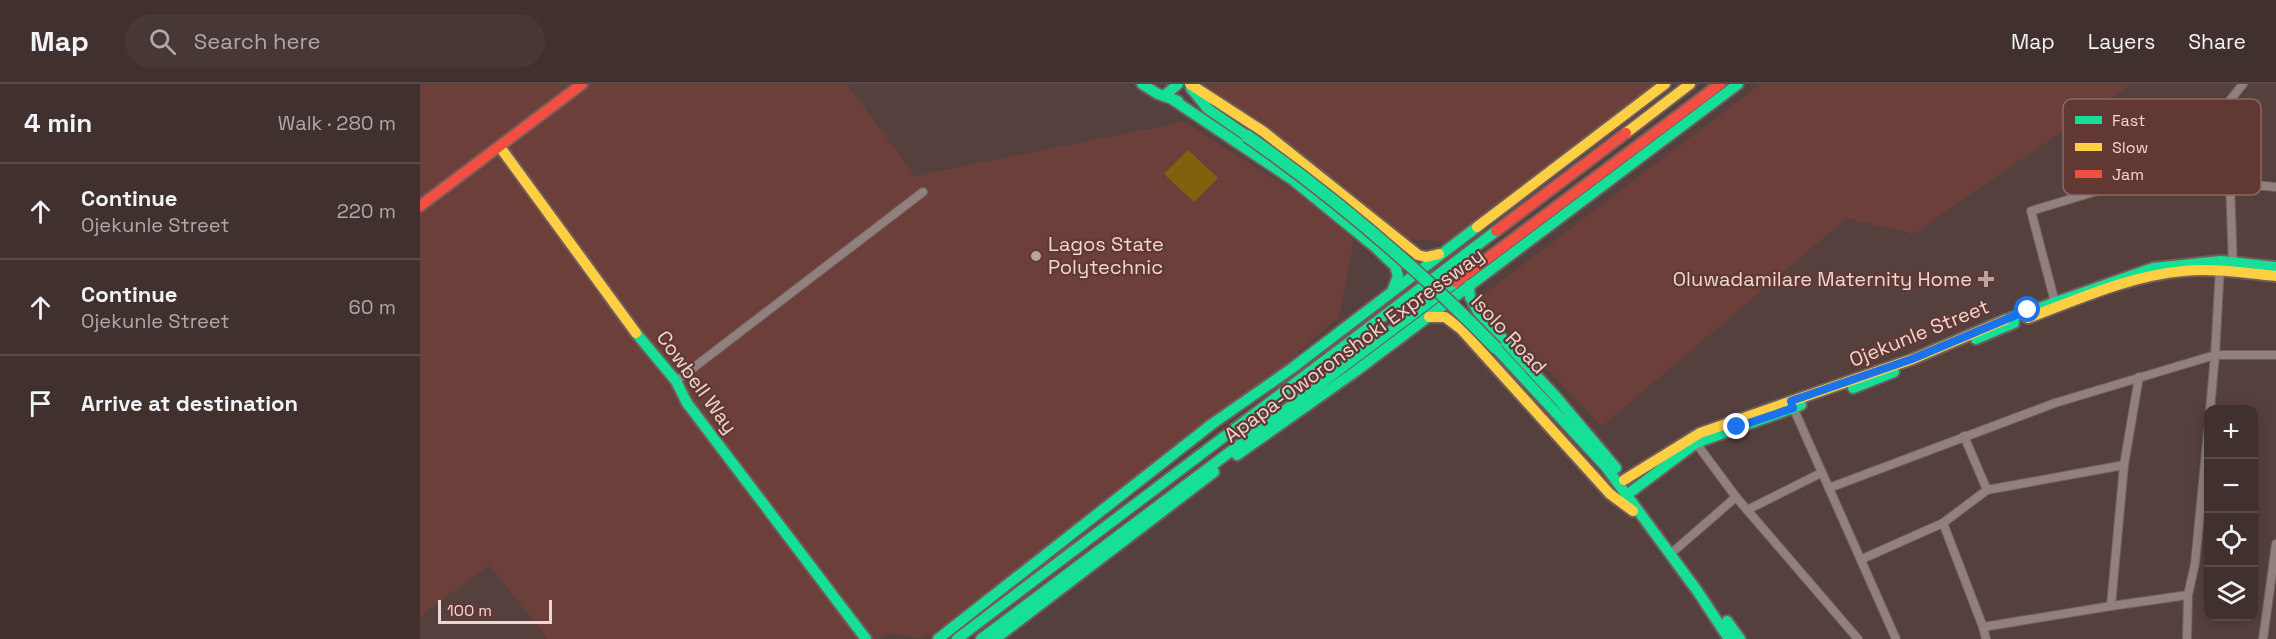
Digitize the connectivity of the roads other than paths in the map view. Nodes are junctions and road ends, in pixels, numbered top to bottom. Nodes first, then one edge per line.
1 (582, 84) edge
2 (1142, 84) edge
3 (1178, 84) edge
4 (1189, 84) edge
5 (1665, 84) edge
6 (1690, 84) edge
7 (1720, 84) edge
8 (1738, 84) edge
9 (2242, 84) edge
10 (1168, 98) junction
11 (2230, 99) edge
12 (1208, 109) junction
13 (500, 147) junction
14 (2261, 186) edge
15 (2276, 187) edge
16 (923, 192) dead end
17 (2084, 195) edge
18 (2230, 195) edge
19 (420, 206) edge
20 (1440, 254) junction
21 (2227, 267) junction
22 (2276, 267) edge
23 (2276, 276) edge
24 (1469, 285) junction
25 (1391, 291) junction
26 (2056, 304) junction
27 (1430, 317) junction
28 (2215, 355) junction
29 (2276, 355) edge
30 (2139, 377) junction
31 (676, 381) junction
32 (1792, 405) junction
33 (2210, 405) edge
34 (1964, 436) junction
35 (1696, 443) junction
36 (2205, 459) edge
37 (2124, 465) junction
38 (1606, 467) junction
39 (1821, 473) junction
40 (1624, 480) junction
41 (1829, 488) junction
42 (1988, 490) junction
43 (1632, 491) junction
44 (1736, 497) junction
45 (1748, 510) junction
46 (1644, 519) junction
47 (1943, 523) junction
48 (2276, 544) edge
49 (1675, 550) junction
50 (1862, 559) junction
51 (2188, 595) junction
52 (2111, 606) junction
53 (1983, 627) junction
54 (866, 639) edge
55 (938, 639) edge
56 (957, 639) edge
57 (981, 639) edge
58 (995, 639) edge
59 (1729, 639) edge
60 (1740, 639) edge
61 (1858, 639) edge
62 (1888, 639) edge
63 (1896, 639) edge
64 (1986, 639) edge
65 (2187, 639) edge
66 (2263, 639) edge

1 - 13 main road
2 - 10 main road
3 - 10 main road
4 - 12 main road
4 - 20 main road
5 - 20 main road, Apapa-Oworonshoki Expressway
6 - 56 main road, Apapa-Oworonshoki Expressway
7 - 57 main road, Apapa-Oworonshoki Expressway
8 - 24 main road, Apapa-Oworonshoki Expressway
9 - 11 street
10 - 12 main road
10 - 25 main road
12 - 38 main road, Isolo Road, bridge
13 - 19 main road
13 - 31 main road, Cowbell Way
14 - 15 street
16 - 31 street
17 - 26 street
18 - 21 street
20 - 25 main road, Apapa-Oworonshoki Expressway
21 - 22 main road, Ojekunle Street
21 - 23 main road, Ojekunle Street
21 - 26 main road, Ojekunle Street
21 - 28 street
24 - 27 main road, Apapa-Oworonshoki Expressway
24 - 40 main road
25 - 55 main road, Apapa-Oworonshoki Expressway
26 - 32 main road, Ojekunle Street
27 - 46 main road
27 - 58 main road, Apapa-Oworonshoki Expressway
28 - 29 street
28 - 30 street
28 - 33 street
30 - 34 street
30 - 37 street
31 - 54 main road, Cowbell Way
32 - 35 main road, Ojekunle Street
32 - 39 street
32 - 40 main road, Ojekunle Street
34 - 41 street
34 - 42 street
35 - 43 main road, Ojekunle Street
35 - 44 street
36 - 51 street
37 - 42 street
37 - 52 street
38 - 43 main road
38 - 46 main road, Isolo Road
39 - 41 street
39 - 45 street
40 - 43 main road
41 - 50 street
42 - 47 street
43 - 49 main road
44 - 45 street
44 - 49 street
45 - 61 street
46 - 59 main road, Isolo Road
47 - 50 street
47 - 53 street
48 - 66 street
49 - 60 main road
50 - 63 street
51 - 52 street
51 - 65 street
52 - 53 street
53 - 64 street
62 - 63 street

